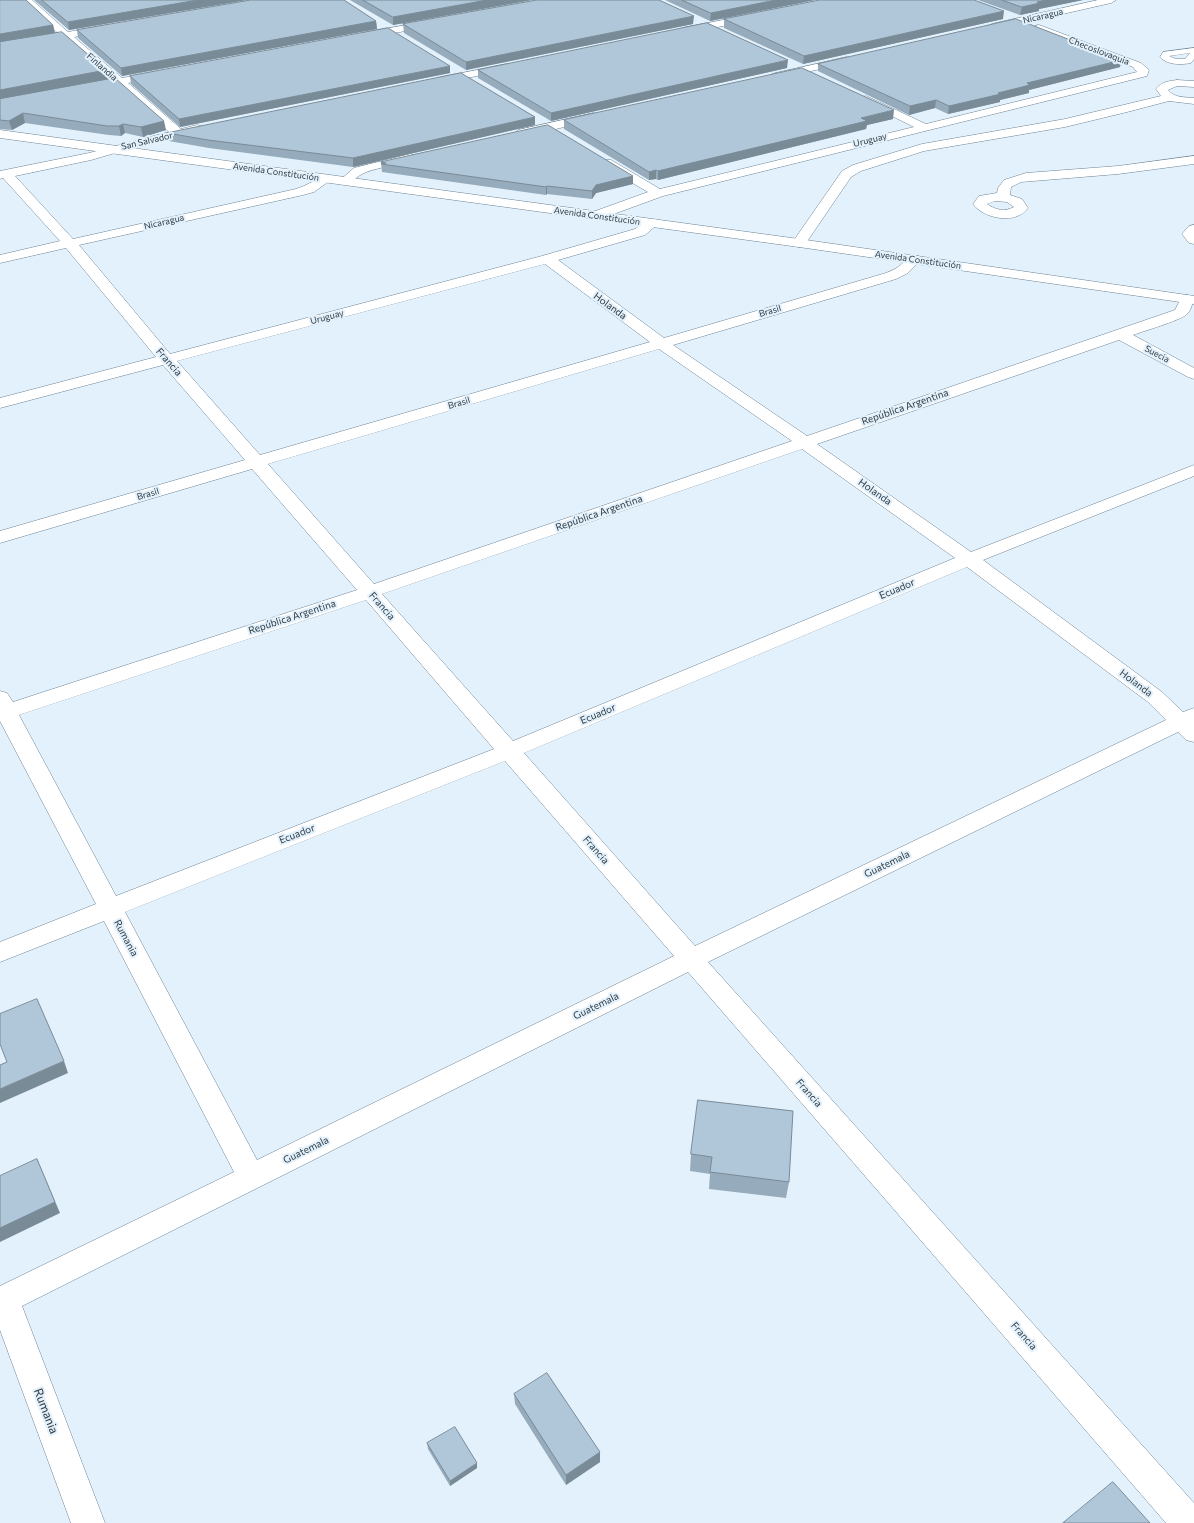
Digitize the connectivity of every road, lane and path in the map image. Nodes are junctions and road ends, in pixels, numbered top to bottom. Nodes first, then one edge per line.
1 (26, 0) edge
2 (1111, 0) edge
3 (1000, 13) edge
4 (762, 15) edge
5 (695, 19) edge
6 (443, 21) edge
7 (1021, 21) junction
8 (378, 23) edge
9 (119, 26) edge
10 (709, 26) junction
11 (982, 30) edge
12 (391, 31) junction
13 (723, 32) edge
14 (671, 34) edge
15 (66, 35) junction
16 (352, 38) edge
17 (404, 39) edge
18 (0, 47) edge
19 (858, 57) edge
20 (790, 63) edge
21 (517, 65) edge
22 (450, 68) edge
23 (804, 70) junction
24 (1143, 70) joint
25 (173, 71) edge
26 (463, 76) junction
27 (818, 76) edge
28 (765, 78) edge
29 (119, 81) junction
30 (425, 83) edge
31 (476, 84) edge
32 (1194, 84) edge
33 (82, 88) edge
34 (853, 93) edge
35 (1170, 97) junction
36 (1194, 101) edge
37 (603, 115) edge
38 (535, 119) edge
39 (209, 127) edge
40 (548, 127) junction
41 (924, 127) junction
42 (178, 133) junction
43 (0, 134) edge
44 (510, 136) edge
45 (562, 136) edge
46 (111, 149) junction
47 (596, 156) edge
48 (418, 157) edge
49 (1194, 160) edge
50 (1169, 164) junction
51 (1189, 173) dead end
52 (3, 175) edge
53 (326, 179) junction
54 (345, 181) junction
55 (658, 193) junction
56 (1002, 198) dead end
57 (595, 216) junction
58 (652, 224) junction
59 (1194, 229) edge
60 (1194, 240) edge
61 (70, 244) junction
62 (799, 244) junction
63 (0, 259) edge
64 (547, 259) junction
65 (914, 259) junction
66 (1191, 299) edge
67 (1120, 334) junction
68 (661, 344) junction
69 (167, 360) junction
70 (1194, 374) edge
71 (0, 403) edge
72 (804, 442) junction
73 (257, 462) junction
74 (1194, 470) edge
75 (0, 537) edge
76 (969, 559) junction
77 (369, 592) junction
78 (2, 708) edge
79 (1190, 724) edge
80 (509, 751) junction
81 (110, 907) junction
82 (0, 952) edge
83 (691, 959) junction
84 (251, 1177) junction
85 (2, 1300) edge
86 (88, 1523) edge
87 (1188, 1523) edge

1 - 15 street, Finlandia
2 - 7 street, Nicaragua
3 - 7 street, Checoslovaquia
4 - 10 street
5 - 10 street
6 - 12 street
7 - 11 street, Nicaragua
7 - 24 street, Checoslovaquia
8 - 12 street
9 - 15 street
10 - 13 street
10 - 14 street
12 - 16 street
12 - 17 street
15 - 18 street
15 - 29 street, Finlandia
19 - 23 street
20 - 23 street
21 - 26 street
22 - 26 street
23 - 27 street
23 - 28 street
24 - 41 street, Uruguay
25 - 29 street
26 - 30 street
26 - 31 street
29 - 33 street
29 - 42 street, Finlandia
32 - 35 street
34 - 41 street
35 - 36 street
35 - 62 street
37 - 40 street
38 - 40 street
39 - 42 street, San Salvador
40 - 44 street
40 - 45 street
41 - 55 street, Uruguay
42 - 46 street, San Salvador
43 - 46 street, Avenida Constitución
46 - 52 street, San Salvador
46 - 53 street, Avenida Constitución
47 - 55 street
48 - 54 street
49 - 50 street
50 - 51 street
50 - 56 street
52 - 61 street, Francia
53 - 54 street, Avenida Constitución
53 - 61 street, Nicaragua
54 - 57 street, Avenida Constitución
55 - 57 street, Uruguay
57 - 58 street, Avenida Constitución
58 - 62 street, Avenida Constitución
58 - 64 street, Uruguay
59 - 60 street
61 - 63 street, Nicaragua
61 - 69 street, Francia
62 - 65 street, Avenida Constitución
64 - 68 street, Holanda
64 - 69 street, Uruguay
65 - 66 street, Avenida Constitución
65 - 68 street, Brasil
66 - 67 street, República Argentina
67 - 70 street, Suecia
67 - 72 street, República Argentina
68 - 72 street, Holanda
68 - 73 street, Brasil
69 - 71 street, Uruguay
69 - 73 street, Francia
72 - 76 street, Holanda
72 - 77 street, República Argentina
73 - 75 street, Brasil
73 - 77 street, Francia
74 - 76 street, Ecuador
76 - 79 street, Holanda
76 - 80 street, Ecuador
77 - 78 street, República Argentina
77 - 80 street, Francia
78 - 81 street, Rumania
79 - 83 street, Guatemala
80 - 81 street, Ecuador
80 - 83 street, Francia
81 - 82 street, Ecuador
81 - 84 street, Rumania
83 - 84 street, Guatemala
83 - 87 street, Francia
84 - 85 street, Guatemala
85 - 86 street, Rumania

